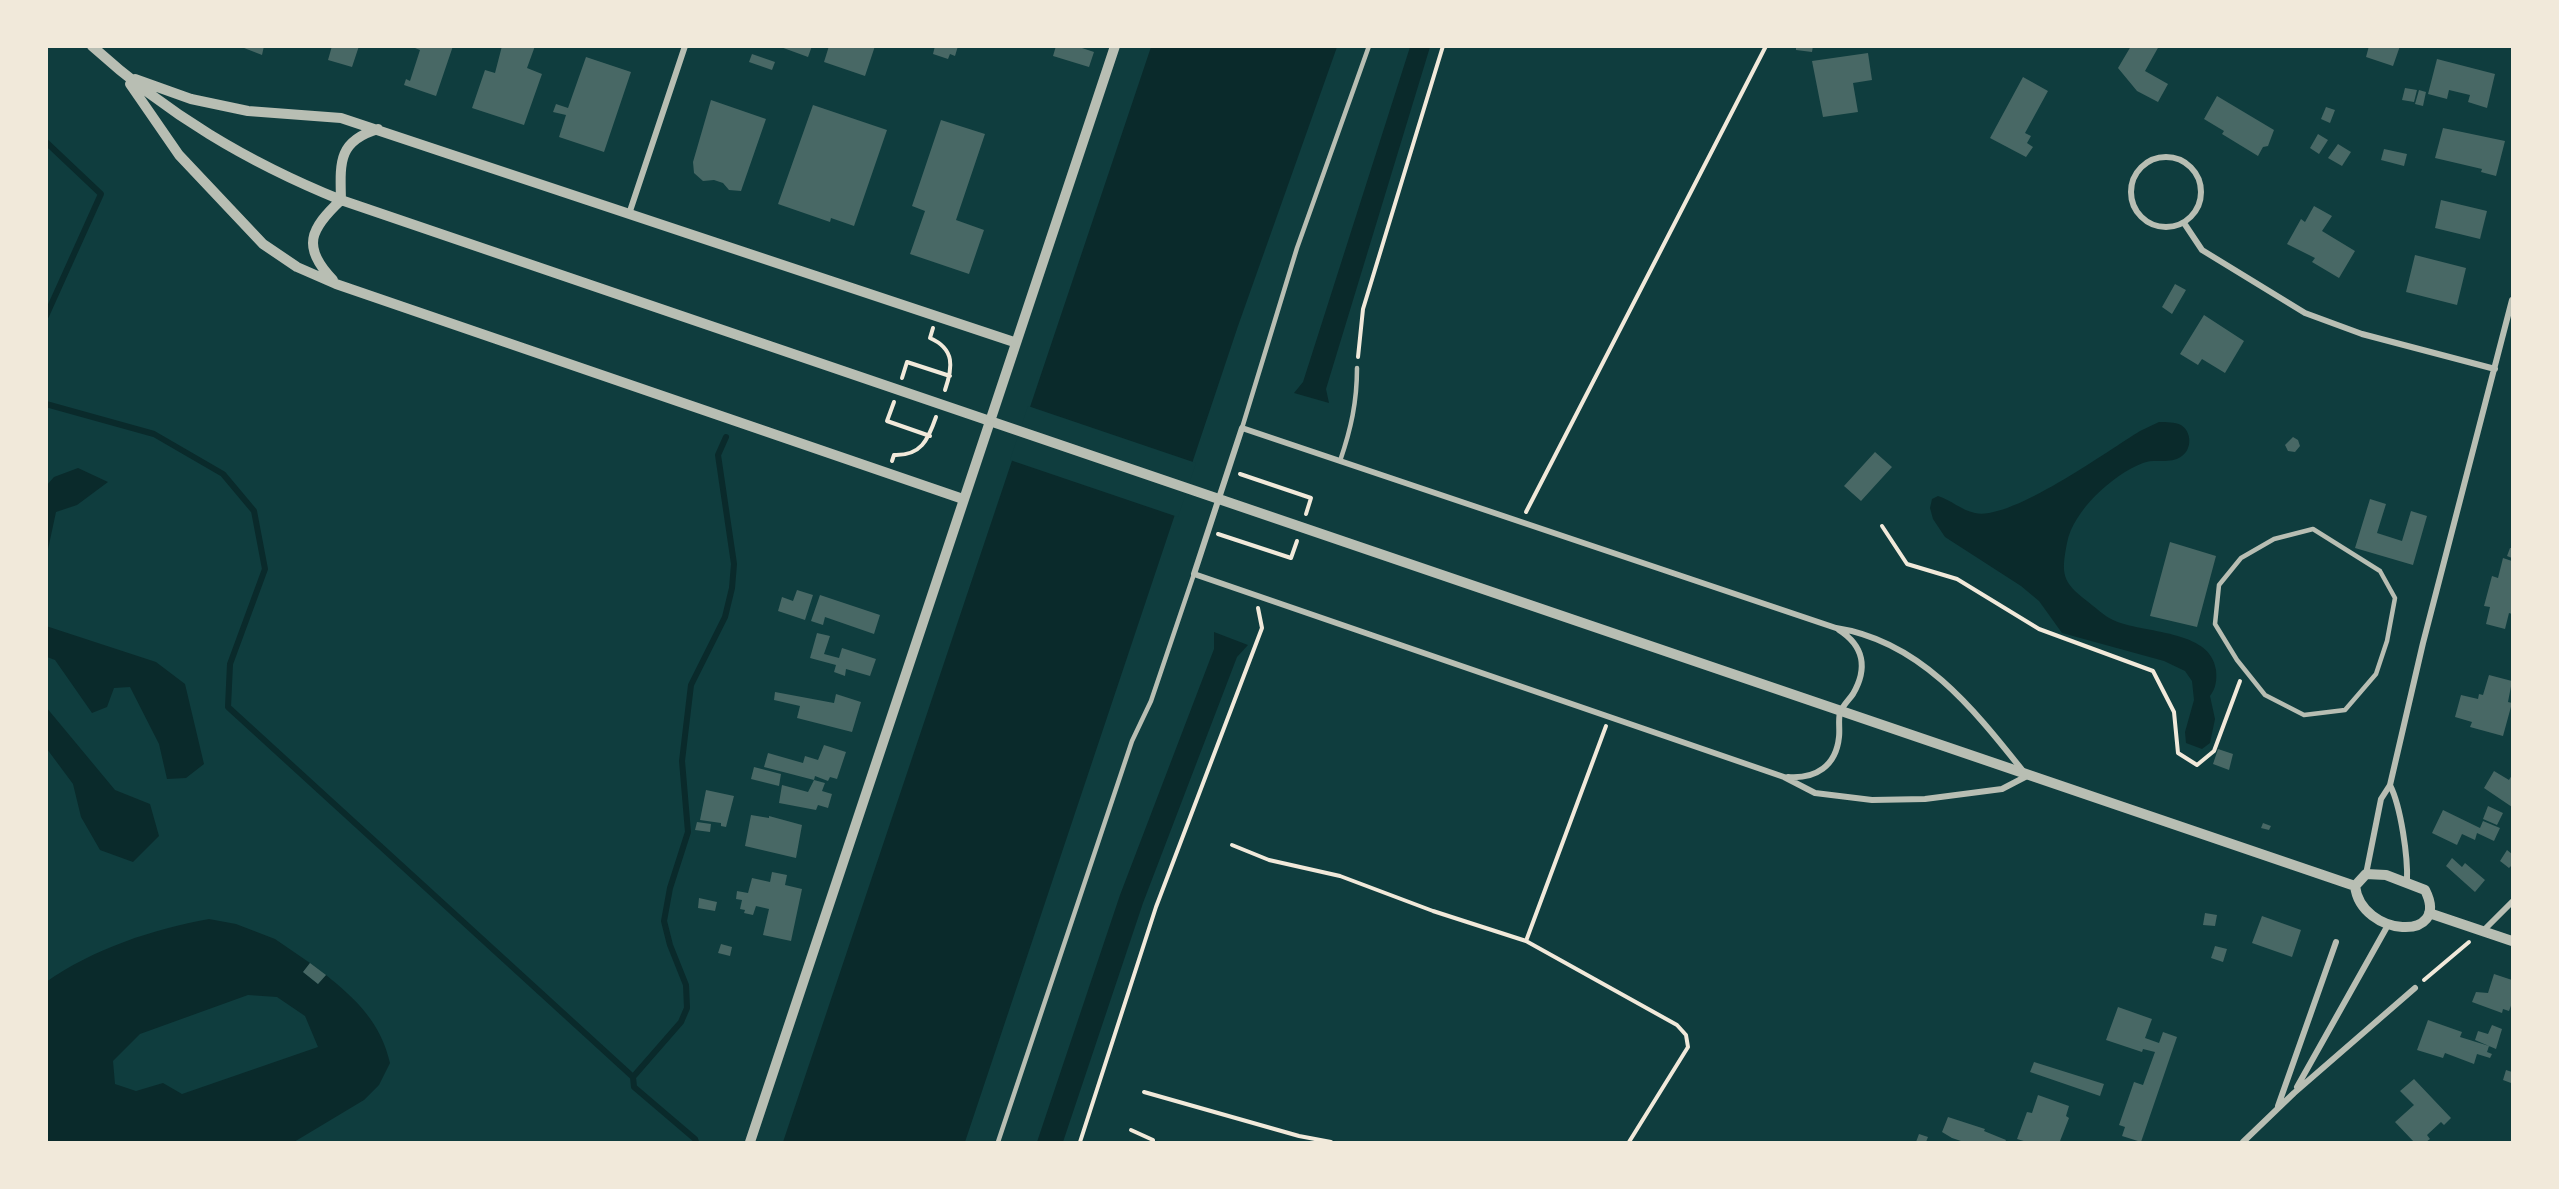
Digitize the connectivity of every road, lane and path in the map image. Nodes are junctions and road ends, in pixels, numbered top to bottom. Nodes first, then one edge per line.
1 (92, 46) edge
2 (685, 46) edge
3 (1114, 46) edge
4 (1369, 46) edge
5 (1443, 46) edge
6 (1766, 46) edge
7 (124, 76) junction
8 (379, 129) junction
9 (341, 200) junction
10 (629, 214) junction
11 (2184, 223) junction
12 (336, 284) junction
13 (2512, 300) edge
14 (937, 316) junction
15 (1014, 342) junction
16 (907, 362) dead end
17 (1357, 368) joint
18 (2495, 369) junction
19 (950, 376) junction
20 (943, 396) dead end
21 (940, 406) dead end
22 (887, 421) dead end
23 (1242, 428) junction
24 (930, 436) junction
25 (1340, 461) junction
26 (1228, 470) junction
27 (887, 473) junction
28 (1311, 498) dead end
29 (963, 499) junction
30 (1522, 524) junction
31 (1882, 526) dead end
32 (1208, 531) junction
33 (1291, 558) dead end
34 (1194, 574) junction
35 (1255, 595) junction
36 (1836, 628) junction
37 (2244, 669) junction
38 (1840, 712) junction
39 (1610, 717) junction
40 (2027, 776) junction
41 (1784, 777) junction
42 (2390, 785) junction
43 (1232, 845) dead end
44 (2366, 874) junction
45 (2407, 881) junction
46 (2355, 886) junction
47 (2512, 902) edge
48 (2429, 913) junction
49 (2388, 925) junction
50 (2482, 931) junction
51 (1526, 941) junction
52 (2512, 941) edge
53 (2336, 942) dead end
54 (2415, 988) joint
55 (1144, 1092) dead end
56 (2294, 1093) junction
57 (2276, 1109) junction
58 (1131, 1130) dead end
59 (750, 1143) edge
60 (998, 1143) edge
61 (1080, 1143) edge
62 (1153, 1143) edge
63 (1331, 1143) edge
64 (1629, 1143) edge
65 (2243, 1143) edge

1 - 7 street
2 - 10 street
3 - 15 street
4 - 23 lane
5 - 17 path
6 - 30 path
7 - 8 street
7 - 9 street
7 - 12 street
8 - 9 street
8 - 10 street
9 - 12 street
9 - 38 street
10 - 14 street
11 - 11 street
11 - 18 street
12 - 27 street
13 - 18 street
14 - 15 street
14 - 19 path
15 - 29 street
16 - 19 path
17 - 25 lane
18 - 42 street
19 - 20 path
21 - 24 path
22 - 24 path
23 - 25 street
23 - 26 street
24 - 27 path
25 - 30 street
26 - 28 path
26 - 32 street
27 - 29 street
29 - 59 street
30 - 36 street
31 - 37 path
32 - 33 path
32 - 34 street
34 - 35 street
34 - 60 lane
35 - 39 street
35 - 61 path
36 - 38 street
36 - 40 street
37 - 37 lane
38 - 40 street
38 - 41 street
39 - 41 street
39 - 51 path
40 - 41 street
40 - 46 street
42 - 44 street
42 - 45 street
43 - 51 path
44 - 45 street
44 - 46 street
45 - 48 street
46 - 49 street
47 - 50 street
48 - 49 street
48 - 50 street
49 - 56 street
50 - 52 street
50 - 54 path
51 - 64 path
53 - 57 street
54 - 56 street
55 - 63 path
56 - 57 street
57 - 65 street
58 - 62 path

